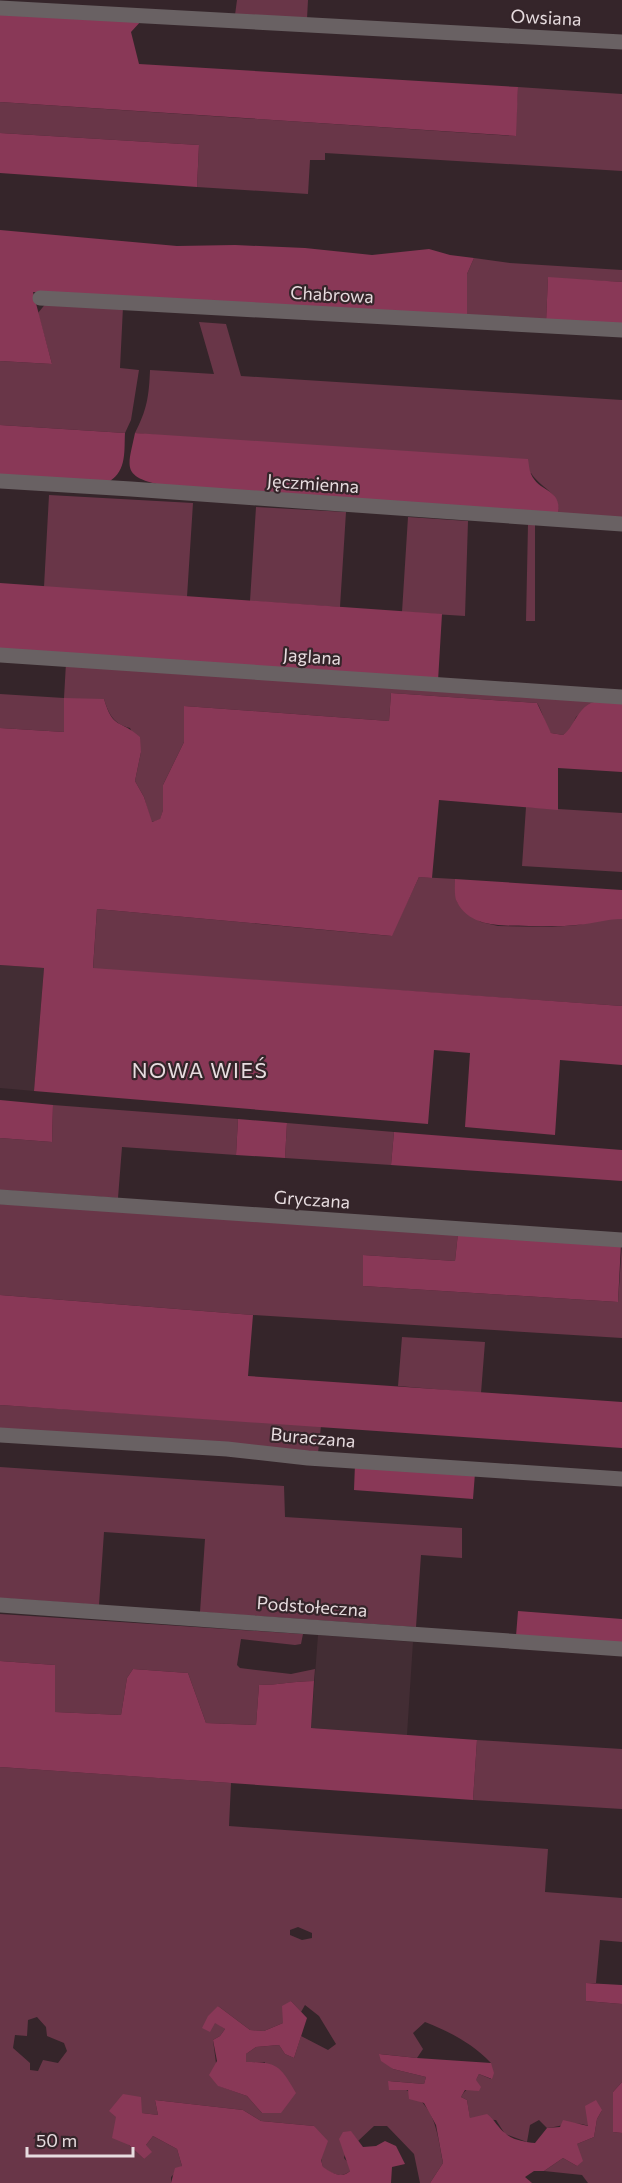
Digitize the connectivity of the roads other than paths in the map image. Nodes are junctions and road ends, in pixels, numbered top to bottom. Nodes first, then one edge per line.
1 (0, 8) edge
2 (622, 42) edge
3 (40, 298) dead end
4 (622, 330) edge
5 (0, 482) edge
6 (622, 525) edge
7 (0, 655) edge
8 (622, 698) edge
9 (0, 1197) edge
10 (622, 1240) edge
11 (0, 1435) edge
12 (622, 1479) edge
13 (0, 1605) edge
14 (622, 1648) edge

1 - 2 street, Owsiana
3 - 4 street, Chabrowa
5 - 6 street, Jęczmienna
7 - 8 street, Jaglana
9 - 10 street, Gryczana
11 - 12 street, Buraczana
13 - 14 street, Podstołeczna

